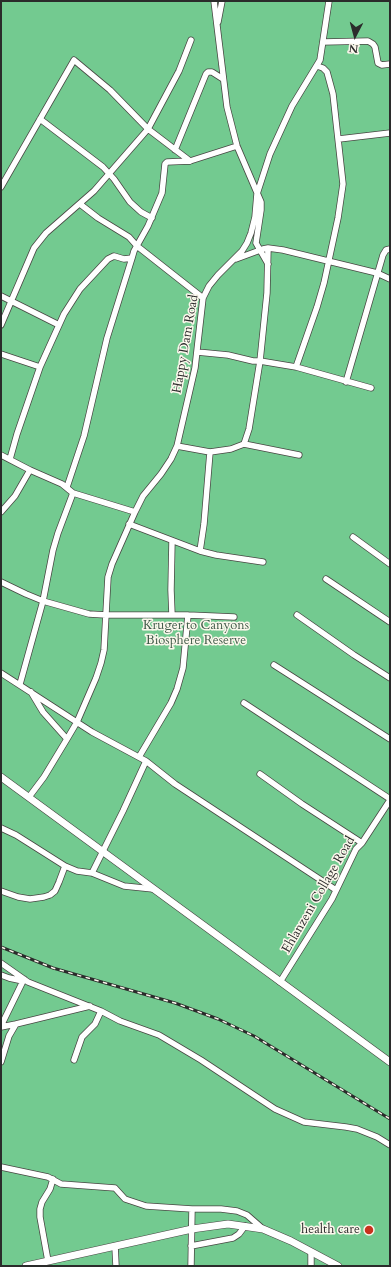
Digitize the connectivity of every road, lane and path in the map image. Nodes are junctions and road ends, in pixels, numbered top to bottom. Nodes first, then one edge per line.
1 (214, 1) edge
2 (222, 1) edge
3 (329, 1) edge
4 (217, 26) junction
5 (191, 40) dead end
6 (323, 42) junction
7 (390, 64) edge
8 (317, 66) junction
9 (223, 79) junction
10 (40, 119) junction
11 (148, 128) junction
12 (390, 133) edge
13 (339, 139) junction
14 (237, 146) junction
15 (175, 150) junction
16 (190, 160) junction
17 (109, 174) junction
18 (1, 187) edge
19 (257, 194) junction
20 (80, 204) junction
21 (152, 218) junction
22 (137, 246) junction
23 (268, 248) junction
24 (390, 249) edge
25 (260, 250) junction
26 (132, 258) junction
27 (234, 260) junction
28 (328, 261) junction
29 (268, 264) junction
30 (377, 273) junction
31 (390, 279) edge
32 (1, 296) edge
33 (203, 298) junction
34 (11, 301) junction
35 (1, 325) edge
36 (58, 325) junction
37 (197, 352) junction
38 (1, 354) edge
39 (260, 360) junction
40 (40, 367) junction
41 (296, 367) junction
42 (346, 382) junction
43 (371, 388) dead end
44 (244, 444) junction
45 (177, 446) junction
46 (210, 452) junction
47 (1, 455) edge
48 (299, 455) dead end
49 (10, 459) junction
50 (30, 470) junction
51 (67, 487) junction
52 (73, 493) junction
53 (1, 512) edge
54 (135, 512) junction
55 (129, 524) junction
56 (353, 537) dead end
57 (172, 541) junction
58 (200, 550) junction
59 (263, 562) dead end
60 (389, 562) edge
61 (326, 579) dead end
62 (1, 582) edge
63 (43, 601) junction
64 (106, 615) junction
65 (172, 615) junction
66 (188, 615) junction
67 (297, 615) dead end
68 (234, 617) dead end
69 (390, 622) edge
70 (274, 665) dead end
71 (1, 672) edge
72 (390, 678) edge
73 (20, 684) junction
74 (30, 691) junction
75 (244, 703) dead end
76 (77, 722) junction
77 (68, 739) junction
78 (390, 739) edge
79 (139, 757) junction
80 (146, 761) junction
81 (260, 774) dead end
82 (1, 777) edge
83 (28, 797) junction
84 (390, 800) edge
85 (1, 828) edge
86 (362, 842) junction
87 (102, 853) junction
88 (65, 866) junction
89 (92, 873) junction
90 (153, 889) junction
91 (336, 890) junction
92 (1, 891) edge
93 (1, 963) edge
94 (1, 975) edge
95 (23, 980) junction
96 (280, 982) junction
97 (90, 1006) junction
98 (101, 1011) junction
99 (16, 1024) junction
100 (1, 1027) edge
101 (74, 1060) dead end
102 (1, 1062) edge
103 (390, 1062) edge
104 (390, 1145) edge
105 (1, 1167) edge
106 (54, 1179) junction
107 (192, 1209) junction
108 (245, 1226) junction
109 (192, 1229) junction
110 (263, 1229) junction
111 (115, 1246) junction
112 (192, 1246) junction
113 (311, 1253) junction
114 (48, 1261) junction
115 (26, 1266) edge
116 (116, 1266) edge
117 (191, 1266) edge
118 (311, 1266) edge
119 (338, 1266) edge

1 - 4 street
2 - 4 street
3 - 6 street, Happy Dam Road
4 - 9 street
5 - 11 street
6 - 7 street
6 - 8 street, Happy Dam Road
8 - 13 street
8 - 19 street, Happy Dam Road
9 - 14 street
9 - 15 street
10 - 11 street
10 - 17 street
10 - 18 street
11 - 15 street
11 - 17 street
12 - 13 street
13 - 28 street
14 - 16 street
14 - 19 street
15 - 16 street
16 - 21 street
17 - 20 street
17 - 21 street
19 - 25 street
19 - 27 street, Happy Dam Road
20 - 22 street
20 - 34 street
21 - 22 street
22 - 26 street
22 - 33 street
23 - 25 street
23 - 28 street
23 - 29 street
24 - 30 street
25 - 27 street
25 - 29 street
26 - 36 street
26 - 51 street
27 - 33 street, Happy Dam Road
28 - 30 street
28 - 41 street
29 - 39 street
30 - 31 street
30 - 42 street
32 - 34 street
33 - 37 street, Happy Dam Road
34 - 35 street
34 - 36 street
36 - 40 street
37 - 39 street
37 - 45 street, Happy Dam Road
38 - 40 street
39 - 41 street
39 - 44 street
40 - 49 street
41 - 42 street
42 - 43 street
44 - 46 street
44 - 48 street
45 - 46 street
45 - 54 street, Happy Dam Road
46 - 58 street
47 - 49 street
49 - 50 street
50 - 51 street
50 - 53 street
51 - 52 street
52 - 54 street
52 - 63 street
54 - 55 street, Happy Dam Road
55 - 57 street
55 - 64 street, Happy Dam Road
56 - 60 street
57 - 58 street
57 - 65 street
58 - 59 street
61 - 69 street
62 - 63 street
63 - 64 street
63 - 73 street
64 - 65 street
64 - 76 street, Happy Dam Road
65 - 66 street
66 - 68 street
66 - 79 street
67 - 72 street
70 - 78 street
71 - 73 street
73 - 74 street
74 - 76 street
74 - 77 street
75 - 84 street
76 - 77 street, Happy Dam Road
76 - 79 street
77 - 83 street, Happy Dam Road
79 - 80 street
80 - 87 street
80 - 91 street
81 - 86 street
82 - 83 street
83 - 87 street
84 - 86 street, Ehlanzeni Collage Road
85 - 88 street
86 - 91 street, Ehlanzeni Collage Road
87 - 89 street
87 - 90 street
88 - 89 street
88 - 92 street
89 - 90 street
90 - 96 street
91 - 96 street, Ehlanzeni Collage Road
93 - 95 street
94 - 95 street
95 - 97 street
95 - 100 street
96 - 103 street
97 - 98 street
97 - 99 street
98 - 101 street
98 - 104 street
99 - 100 street
99 - 102 street
105 - 106 street
106 - 107 street
106 - 114 street
107 - 109 street
107 - 110 street
108 - 109 street
108 - 110 street
108 - 112 street
109 - 111 street
109 - 112 street
110 - 113 street
111 - 114 street
111 - 116 street
112 - 117 street
113 - 118 street
113 - 119 street
114 - 115 street

